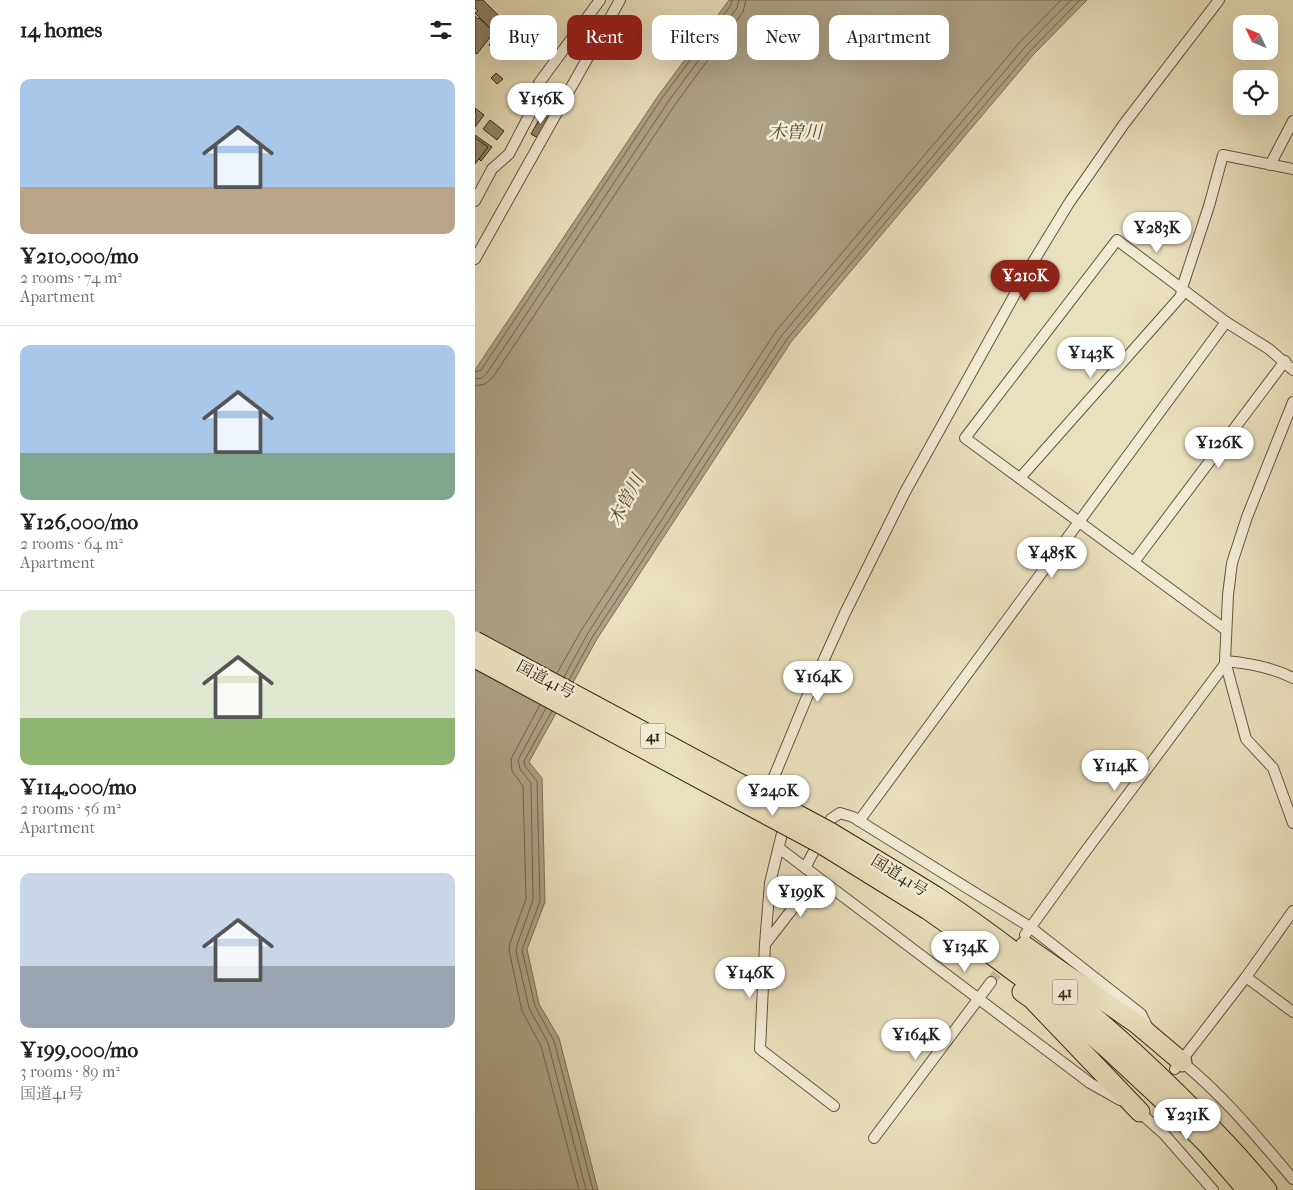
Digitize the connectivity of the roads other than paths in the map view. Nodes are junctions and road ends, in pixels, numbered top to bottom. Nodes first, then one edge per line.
1 (600, 0) edge
2 (620, 0) edge
3 (1219, 0) edge
4 (1293, 120) edge
5 (1270, 164) junction
6 (1293, 169) edge
7 (475, 201) edge
8 (475, 259) edge
9 (1182, 288) junction
10 (1226, 322) junction
11 (1285, 361) junction
12 (1293, 370) edge
13 (1293, 402) edge
14 (1020, 478) junction
15 (1078, 522) junction
16 (1134, 562) junction
17 (1226, 630) junction
18 (475, 641) edge
19 (475, 658) edge
20 (1225, 663) junction
21 (1293, 678) edge
22 (771, 784) dead end
23 (792, 792) dead end
24 (859, 821) junction
25 (1293, 823) edge
26 (827, 838) junction
27 (779, 848) junction
28 (859, 867) junction
29 (805, 868) junction
30 (817, 877) junction
31 (937, 898) junction
32 (1293, 910) edge
33 (1028, 931) junction
34 (765, 944) junction
35 (1246, 977) junction
36 (991, 982) tunnel mouth
37 (978, 999) junction
38 (1293, 1012) edge
39 (1152, 1036) junction
40 (1179, 1066) junction
41 (834, 1106) dead end
42 (1140, 1112) junction
43 (874, 1138) dead end
44 (1293, 1179) edge
45 (1213, 1190) edge
46 (1247, 1190) edge
47 (1267, 1190) edge

1 - 7 street
2 - 8 street
3 - 22 street
4 - 5 street
5 - 6 street
5 - 9 street
9 - 10 street
9 - 14 street
9 - 14 street
10 - 11 street
10 - 15 street
11 - 12 street
11 - 16 street
13 - 17 street
14 - 15 street
15 - 16 street
15 - 24 street
16 - 17 street
17 - 20 street
18 - 26 highway, 国道41号 / 41, bridge
19 - 26 highway, 国道41号 / 41, bridge
20 - 21 street
20 - 25 street
20 - 33 street
23 - 27 street
24 - 29 street
24 - 33 street
26 - 28 highway, 国道41号 / 41
26 - 31 highway, 国道41号 / 41
27 - 29 street
27 - 34 street
28 - 42 highway
28 - 46 highway, 国道41号 / 41
29 - 30 street
30 - 34 street
30 - 37 street
31 - 39 highway
31 - 47 highway, 国道41号 / 41
32 - 35 street
33 - 39 street
34 - 41 street
35 - 38 street
35 - 40 street
36 - 37 street
37 - 42 street
37 - 43 street
39 - 40 highway
40 - 44 street
42 - 45 street

